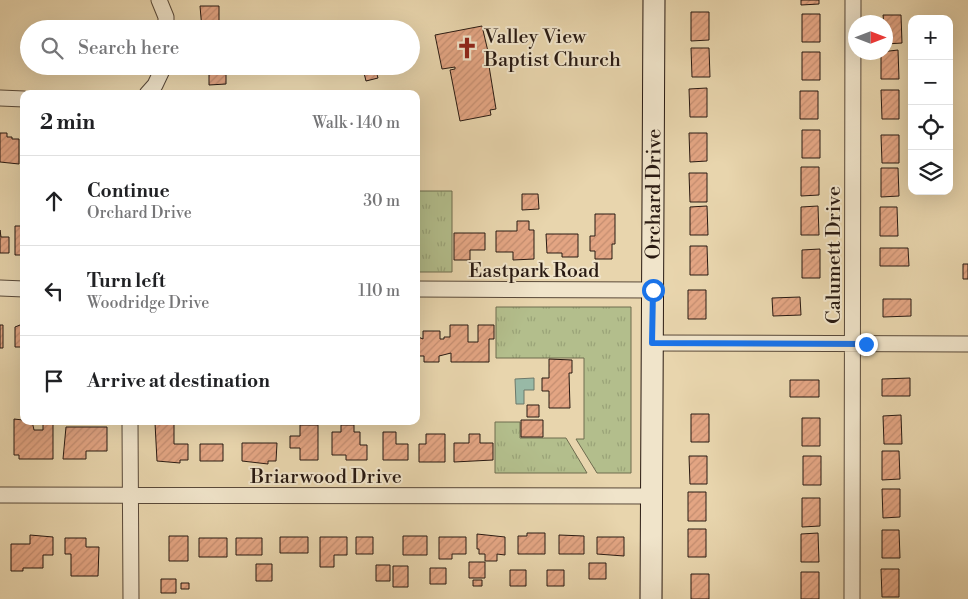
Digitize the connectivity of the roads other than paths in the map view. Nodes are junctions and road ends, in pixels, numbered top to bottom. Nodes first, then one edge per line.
1 (159, 0) edge
2 (654, 0) edge
3 (853, 0) edge
4 (166, 20) edge
5 (160, 75) edge
6 (151, 90) edge
7 (0, 98) edge
8 (20, 98) edge
9 (0, 288) edge
10 (20, 289) edge
11 (420, 290) edge
12 (653, 290) junction
13 (652, 343) junction
14 (853, 344) junction
15 (968, 344) edge
16 (130, 425) edge
17 (0, 495) edge
18 (130, 496) junction
19 (652, 496) junction
20 (131, 599) edge
21 (651, 599) edge
22 (852, 599) edge

1 - 4 street
2 - 12 street, Orchard Drive
3 - 14 street, Calumett Drive
5 - 6 street
7 - 8 street
9 - 10 street
11 - 12 street, Eastpark Road
12 - 13 street, Orchard Drive
13 - 14 street
13 - 19 street, Orchard Drive
14 - 15 street
14 - 22 street, Calumett Drive
16 - 18 street
17 - 18 street, Briarwood Drive
18 - 19 street, Briarwood Drive
18 - 20 street
19 - 21 street, Orchard Drive

